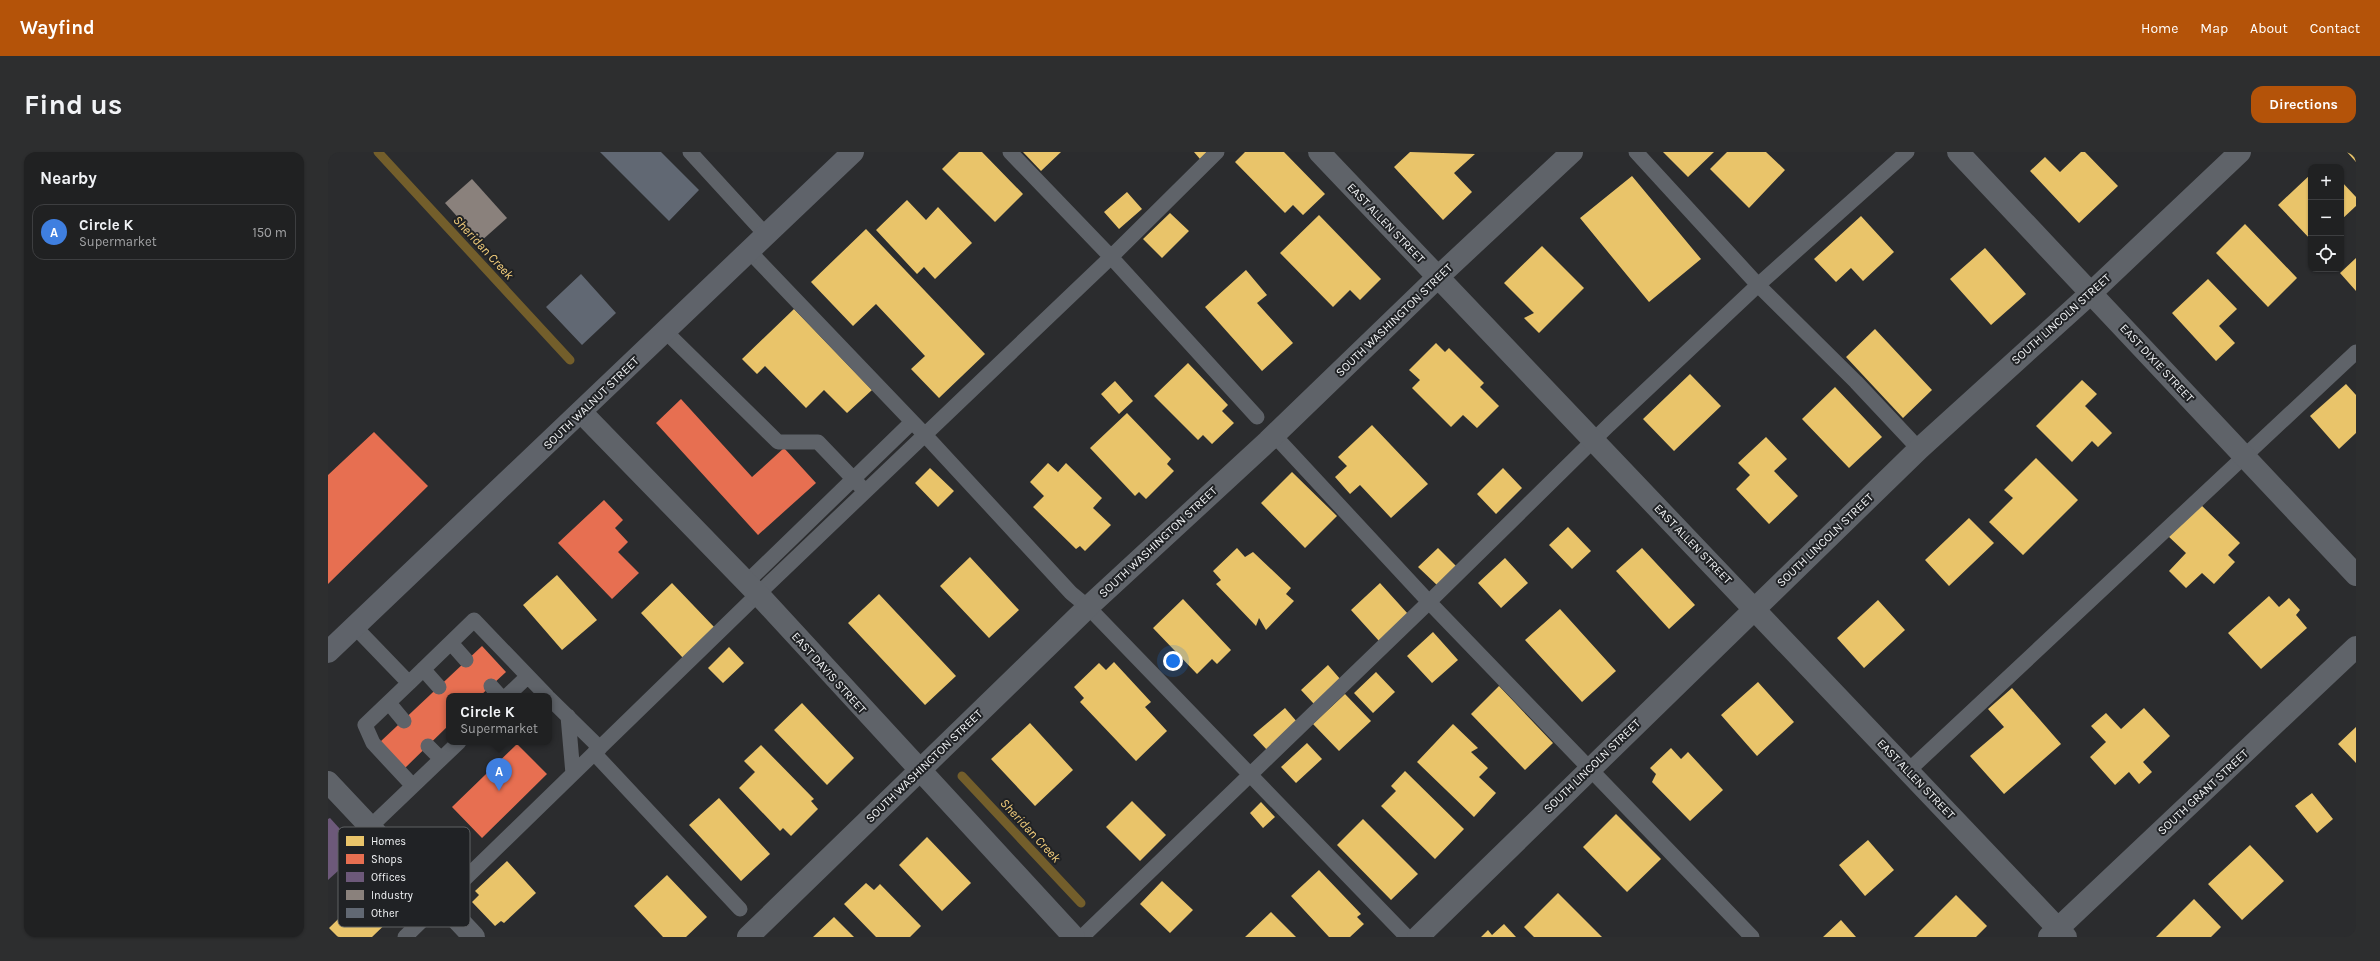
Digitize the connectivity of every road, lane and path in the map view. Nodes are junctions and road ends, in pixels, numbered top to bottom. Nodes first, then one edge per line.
1 (690, 152) edge
2 (853, 152) edge
3 (1010, 152) edge
4 (1217, 152) edge
5 (1319, 152) edge
6 (1572, 152) edge
7 (1636, 152) edge
8 (1907, 152) edge
9 (1958, 152) edge
10 (2240, 152) edge
11 (766, 235) junction
12 (749, 251) junction
13 (1111, 257) junction
14 (1438, 277) junction
15 (1758, 285) junction
16 (2091, 293) junction
17 (666, 332) junction
18 (2356, 352) edge
19 (581, 412) junction
20 (1257, 417) dead end
21 (912, 422) junction
22 (925, 435) junction
23 (1274, 435) junction
24 (1593, 440) junction
25 (1919, 449) junction
26 (2245, 456) junction
27 (854, 479) junction
28 (865, 491) junction
29 (2356, 574) edge
30 (752, 588) junction
31 (1429, 602) junction
32 (1088, 607) junction
33 (1754, 610) junction
34 (355, 626) junction
35 (451, 643) junction
36 (2356, 647) edge
37 (328, 652) edge
38 (466, 660) dead end
39 (423, 670) junction
40 (527, 677) junction
41 (409, 683) junction
42 (439, 686) dead end
43 (510, 693) edge
44 (544, 693) edge
45 (552, 701) edge
46 (389, 703) junction
47 (568, 716) junction
48 (404, 721) dead end
49 (456, 745) edge
50 (428, 746) dead end
51 (597, 751) junction
52 (441, 759) junction
53 (1588, 769) junction
54 (919, 771) junction
55 (1908, 771) junction
56 (573, 774) junction
57 (1250, 775) junction
58 (328, 782) edge
59 (413, 786) junction
60 (370, 827) joint
61 (470, 874) edge
62 (740, 909) dead end
63 (415, 927) edge
64 (465, 927) edge
65 (2058, 934) edge
66 (405, 937) edge
67 (474, 937) edge
68 (748, 937) edge
69 (1074, 937) edge
70 (1082, 937) edge
71 (1407, 937) edge
72 (1418, 937) edge
73 (1752, 937) edge

1 - 11 lane
2 - 11 main road, SOUTH WALNUT STREET
3 - 13 lane
4 - 13 lane
5 - 14 street, EAST ALLEN STREET
6 - 14 street, SOUTH WASHINGTON STREET
7 - 15 lane
8 - 15 lane
9 - 16 street, EAST DIXIE STREET
10 - 16 street, SOUTH LINCOLN STREET
11 - 12 main road, SOUTH WALNUT STREET
12 - 17 main road, SOUTH WALNUT STREET
12 - 21 lane
13 - 20 lane
13 - 22 lane
14 - 23 street, SOUTH WASHINGTON STREET
14 - 24 street, EAST ALLEN STREET
15 - 24 lane
15 - 25 lane
16 - 25 street, SOUTH LINCOLN STREET
16 - 26 street, EAST DIXIE STREET
17 - 19 main road, SOUTH WALNUT STREET
17 - 27 lane
18 - 26 lane
19 - 30 street, EAST DAVIS STREET
19 - 34 main road, SOUTH WALNUT STREET
21 - 22 lane
21 - 27 lane
22 - 28 lane
22 - 32 lane
23 - 31 lane
23 - 32 street, SOUTH WASHINGTON STREET
24 - 31 lane
24 - 33 street, EAST ALLEN STREET
25 - 33 street, SOUTH LINCOLN STREET
26 - 29 street, EAST DIXIE STREET
26 - 55 lane
27 - 28 lane
27 - 30 lane
28 - 30 lane
30 - 51 lane
30 - 54 street, EAST DAVIS STREET
31 - 53 lane
31 - 57 lane
32 - 54 street, SOUTH WASHINGTON STREET
32 - 57 lane
33 - 53 street, SOUTH LINCOLN STREET
33 - 55 street, EAST ALLEN STREET
34 - 37 main road, SOUTH WALNUT STREET
34 - 41 lane
35 - 38 lane
35 - 39 lane
35 - 40 lane
36 - 65 street, SOUTH GRANT STREET
39 - 41 lane
39 - 42 lane
40 - 43 lane
40 - 44 lane
41 - 46 lane
45 - 47 lane
46 - 48 lane
46 - 59 lane
47 - 51 lane
47 - 56 lane
49 - 52 lane
50 - 52 lane
51 - 56 lane
51 - 62 lane
52 - 59 lane
53 - 72 street, SOUTH LINCOLN STREET
53 - 73 lane
54 - 68 street, SOUTH WASHINGTON STREET
54 - 69 street, EAST DAVIS STREET
55 - 65 street, EAST ALLEN STREET
56 - 61 lane
57 - 70 lane
57 - 71 lane
58 - 60 street
59 - 60 lane
63 - 66 lane
64 - 67 street

